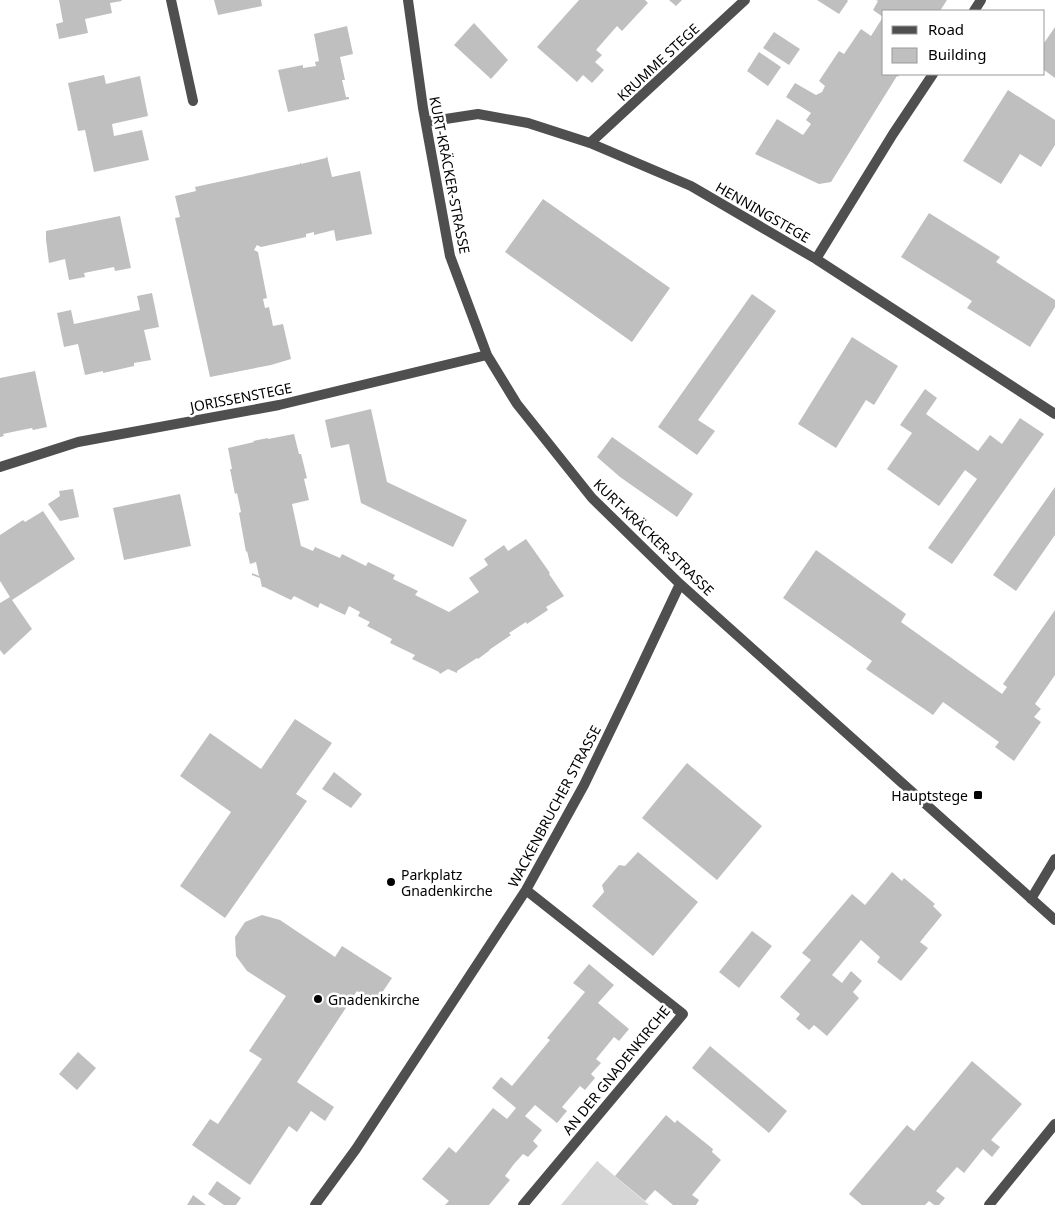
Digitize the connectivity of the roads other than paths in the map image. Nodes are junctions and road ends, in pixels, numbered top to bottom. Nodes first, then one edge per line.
1 (170, 0) edge
2 (408, 0) edge
3 (745, 0) edge
4 (931, 75) edge
5 (194, 102) dead end
6 (426, 122) junction
7 (590, 143) junction
8 (816, 259) junction
9 (487, 355) junction
10 (1055, 414) edge
11 (0, 467) edge
12 (680, 584) junction
13 (1055, 859) edge
14 (526, 890) junction
15 (1031, 899) junction
16 (1055, 920) edge
17 (1055, 1124) edge
18 (315, 1205) edge
19 (523, 1205) edge
20 (989, 1205) edge

1 - 5 street
2 - 6 street, KURT-KRÄCKER-STRASSE
3 - 7 street, KRUMME STEGE
4 - 8 street
6 - 7 street, HENNINGSTEGE
6 - 9 street, KURT-KRÄCKER-STRASSE
7 - 8 street, HENNINGSTEGE
8 - 10 street, HENNINGSTEGE
9 - 11 street, JORISSENSTEGE
9 - 12 street, KURT-KRÄCKER-STRASSE
12 - 14 street, WACKENBRUCHER STRASSE
12 - 15 street, KURT-KRÄCKER-STRASSE
13 - 15 street
14 - 18 street, WACKENBRUCHER STRASSE
14 - 19 street, AN DER GNADENKIRCHE
15 - 16 street, KURT-KRÄCKER-STRASSE
17 - 20 street

